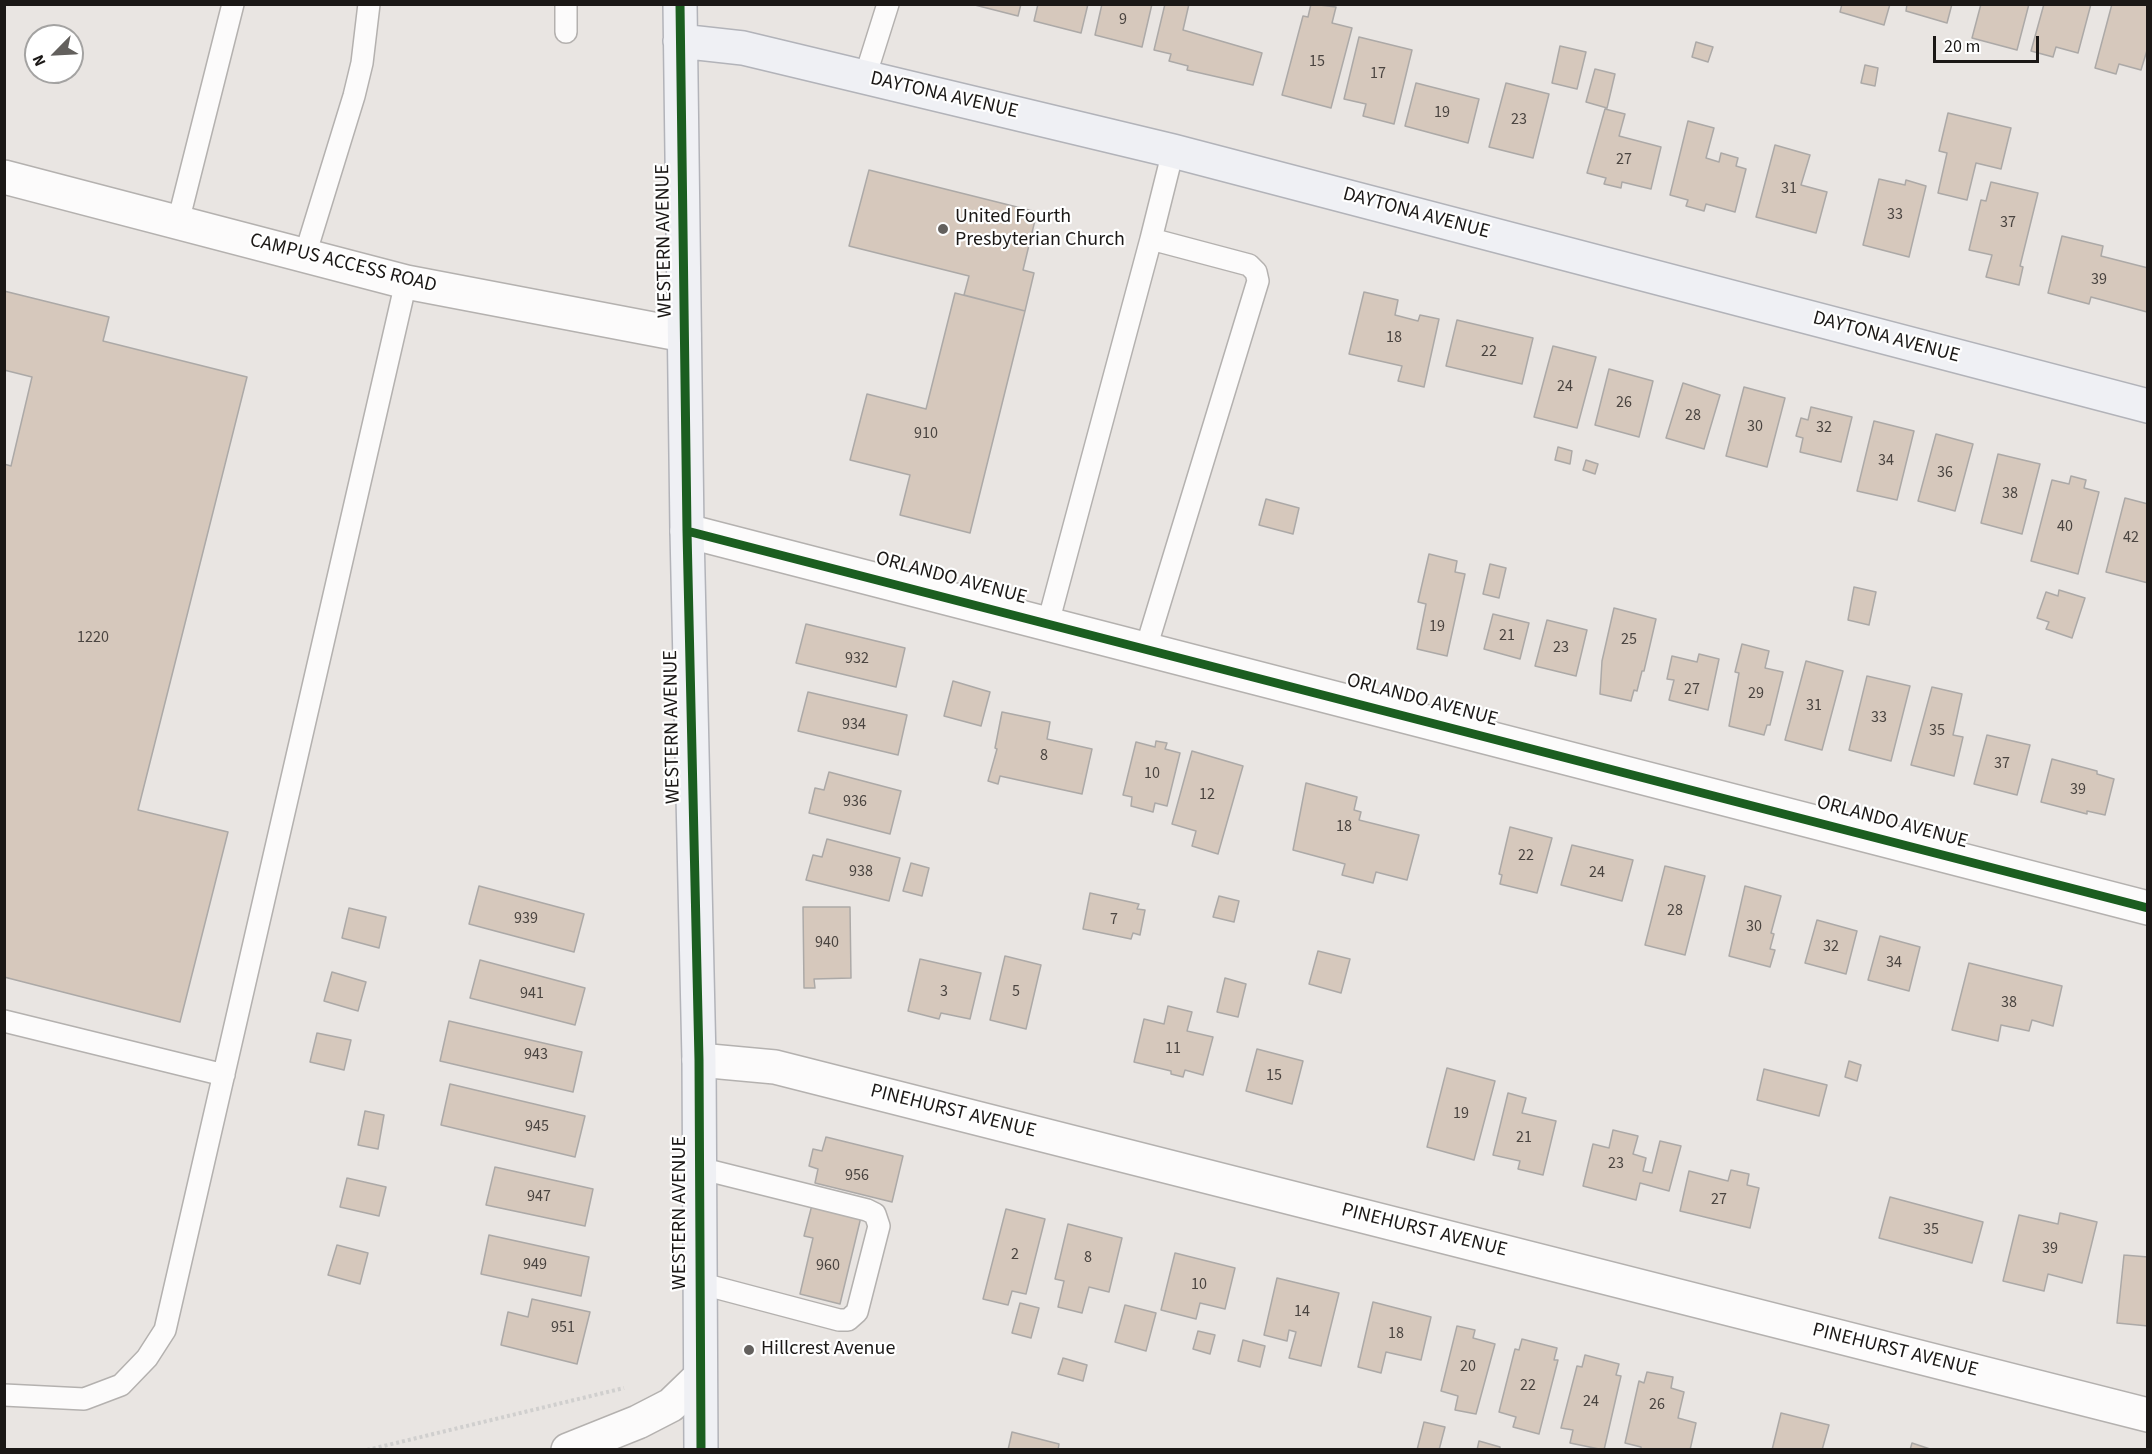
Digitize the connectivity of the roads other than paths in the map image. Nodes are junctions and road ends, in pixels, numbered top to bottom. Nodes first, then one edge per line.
1 (232, 4) edge
2 (369, 4) edge
3 (566, 4) edge
4 (680, 4) edge
5 (888, 4) edge
6 (566, 32) dead end
7 (680, 41) junction
8 (865, 77) junction
9 (1173, 151) junction
10 (4, 177) edge
11 (178, 222) junction
12 (1151, 240) junction
13 (304, 255) junction
14 (406, 282) junction
15 (684, 336) junction
16 (2148, 406) edge
17 (687, 531) junction
18 (1048, 623) junction
19 (1146, 648) junction
20 (2148, 908) edge
21 (4, 1021) edge
22 (699, 1060) junction
23 (224, 1075) junction
24 (699, 1168) junction
25 (699, 1283) junction
26 (700, 1377) junction
27 (4, 1395) edge
28 (2148, 1415) edge
29 (568, 1449) edge
30 (701, 1449) edge

1 - 11 lane
2 - 13 lane
3 - 6 lane
4 - 7 main road, WESTERN AVENUE
5 - 8 lane
7 - 8 main road, DAYTONA AVENUE
7 - 15 main road, WESTERN AVENUE
8 - 9 main road, DAYTONA AVENUE
9 - 12 lane
9 - 16 main road, DAYTONA AVENUE
10 - 11 street, CAMPUS ACCESS ROAD
11 - 13 street, CAMPUS ACCESS ROAD
12 - 18 lane
12 - 19 lane
13 - 14 street, CAMPUS ACCESS ROAD
14 - 15 street, CAMPUS ACCESS ROAD
14 - 23 lane
15 - 17 main road, WESTERN AVENUE
17 - 18 street, ORLANDO AVENUE
17 - 22 main road, WESTERN AVENUE
18 - 19 street, ORLANDO AVENUE
19 - 20 street, ORLANDO AVENUE
21 - 23 lane
22 - 24 main road, WESTERN AVENUE
22 - 28 street, PINEHURST AVENUE
23 - 27 lane
24 - 25 main road, WESTERN AVENUE
24 - 25 lane
25 - 26 main road, WESTERN AVENUE
26 - 29 street
26 - 30 main road, WESTERN AVENUE

